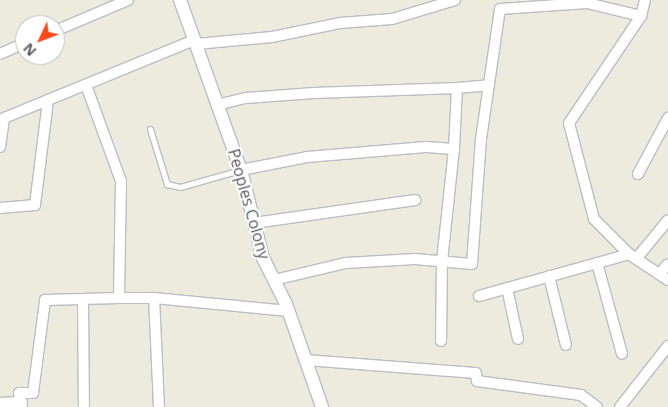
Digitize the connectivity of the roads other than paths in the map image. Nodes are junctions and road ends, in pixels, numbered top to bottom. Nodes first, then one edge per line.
1 (128, 0) edge
2 (180, 0) edge
3 (455, 0) edge
4 (645, 0) edge
5 (432, 4) edge
6 (641, 16) junction
7 (65, 27) edge
8 (195, 42) junction
9 (15, 47) edge
10 (0, 54) edge
11 (86, 85) junction
12 (489, 85) junction
13 (457, 88) junction
14 (48, 100) junction
15 (217, 105) junction
16 (668, 118) edge
17 (150, 129) dead end
18 (0, 147) edge
19 (454, 149) junction
20 (241, 170) junction
21 (638, 174) dead end
22 (415, 200) dead end
23 (0, 208) edge
24 (668, 220) edge
25 (254, 223) junction
26 (632, 257) junction
27 (442, 261) junction
28 (597, 263) junction
29 (668, 264) edge
30 (549, 276) junction
31 (664, 277) edge
32 (274, 280) junction
33 (507, 288) junction
34 (480, 296) dead end
35 (119, 298) junction
36 (154, 298) junction
37 (83, 299) junction
38 (288, 310) junction
39 (518, 339) dead end
40 (441, 341) dead end
41 (566, 345) dead end
42 (668, 346) edge
43 (622, 354) dead end
44 (306, 360) junction
45 (0, 403) edge
46 (22, 405) edge
47 (84, 407) edge
48 (159, 407) edge
49 (320, 407) edge
50 (597, 407) edge
51 (620, 407) edge

1 - 7 street
2 - 8 street, Peoples Colony
3 - 5 street
4 - 6 street
5 - 8 street
6 - 12 street
6 - 26 street
8 - 11 street
8 - 15 street, Peoples Colony
9 - 10 street
11 - 14 street
11 - 35 street
12 - 13 street
12 - 27 street
13 - 15 street
13 - 19 street
14 - 18 street
14 - 23 street
15 - 20 street, Peoples Colony
16 - 21 street
17 - 20 lane
19 - 20 street
19 - 27 street
20 - 25 street, Peoples Colony
22 - 25 street
24 - 26 street
25 - 32 street, Peoples Colony
26 - 28 street
26 - 31 street
27 - 32 street
27 - 40 street
28 - 30 street
28 - 43 street
29 - 31 street
30 - 33 street
30 - 41 street
32 - 38 street, Peoples Colony
33 - 34 street
33 - 39 street
35 - 36 street
35 - 37 street
36 - 38 street
36 - 48 street
37 - 46 street
37 - 47 street
38 - 44 street, Peoples Colony
42 - 51 street
44 - 49 street, Peoples Colony
44 - 50 street
45 - 46 street

